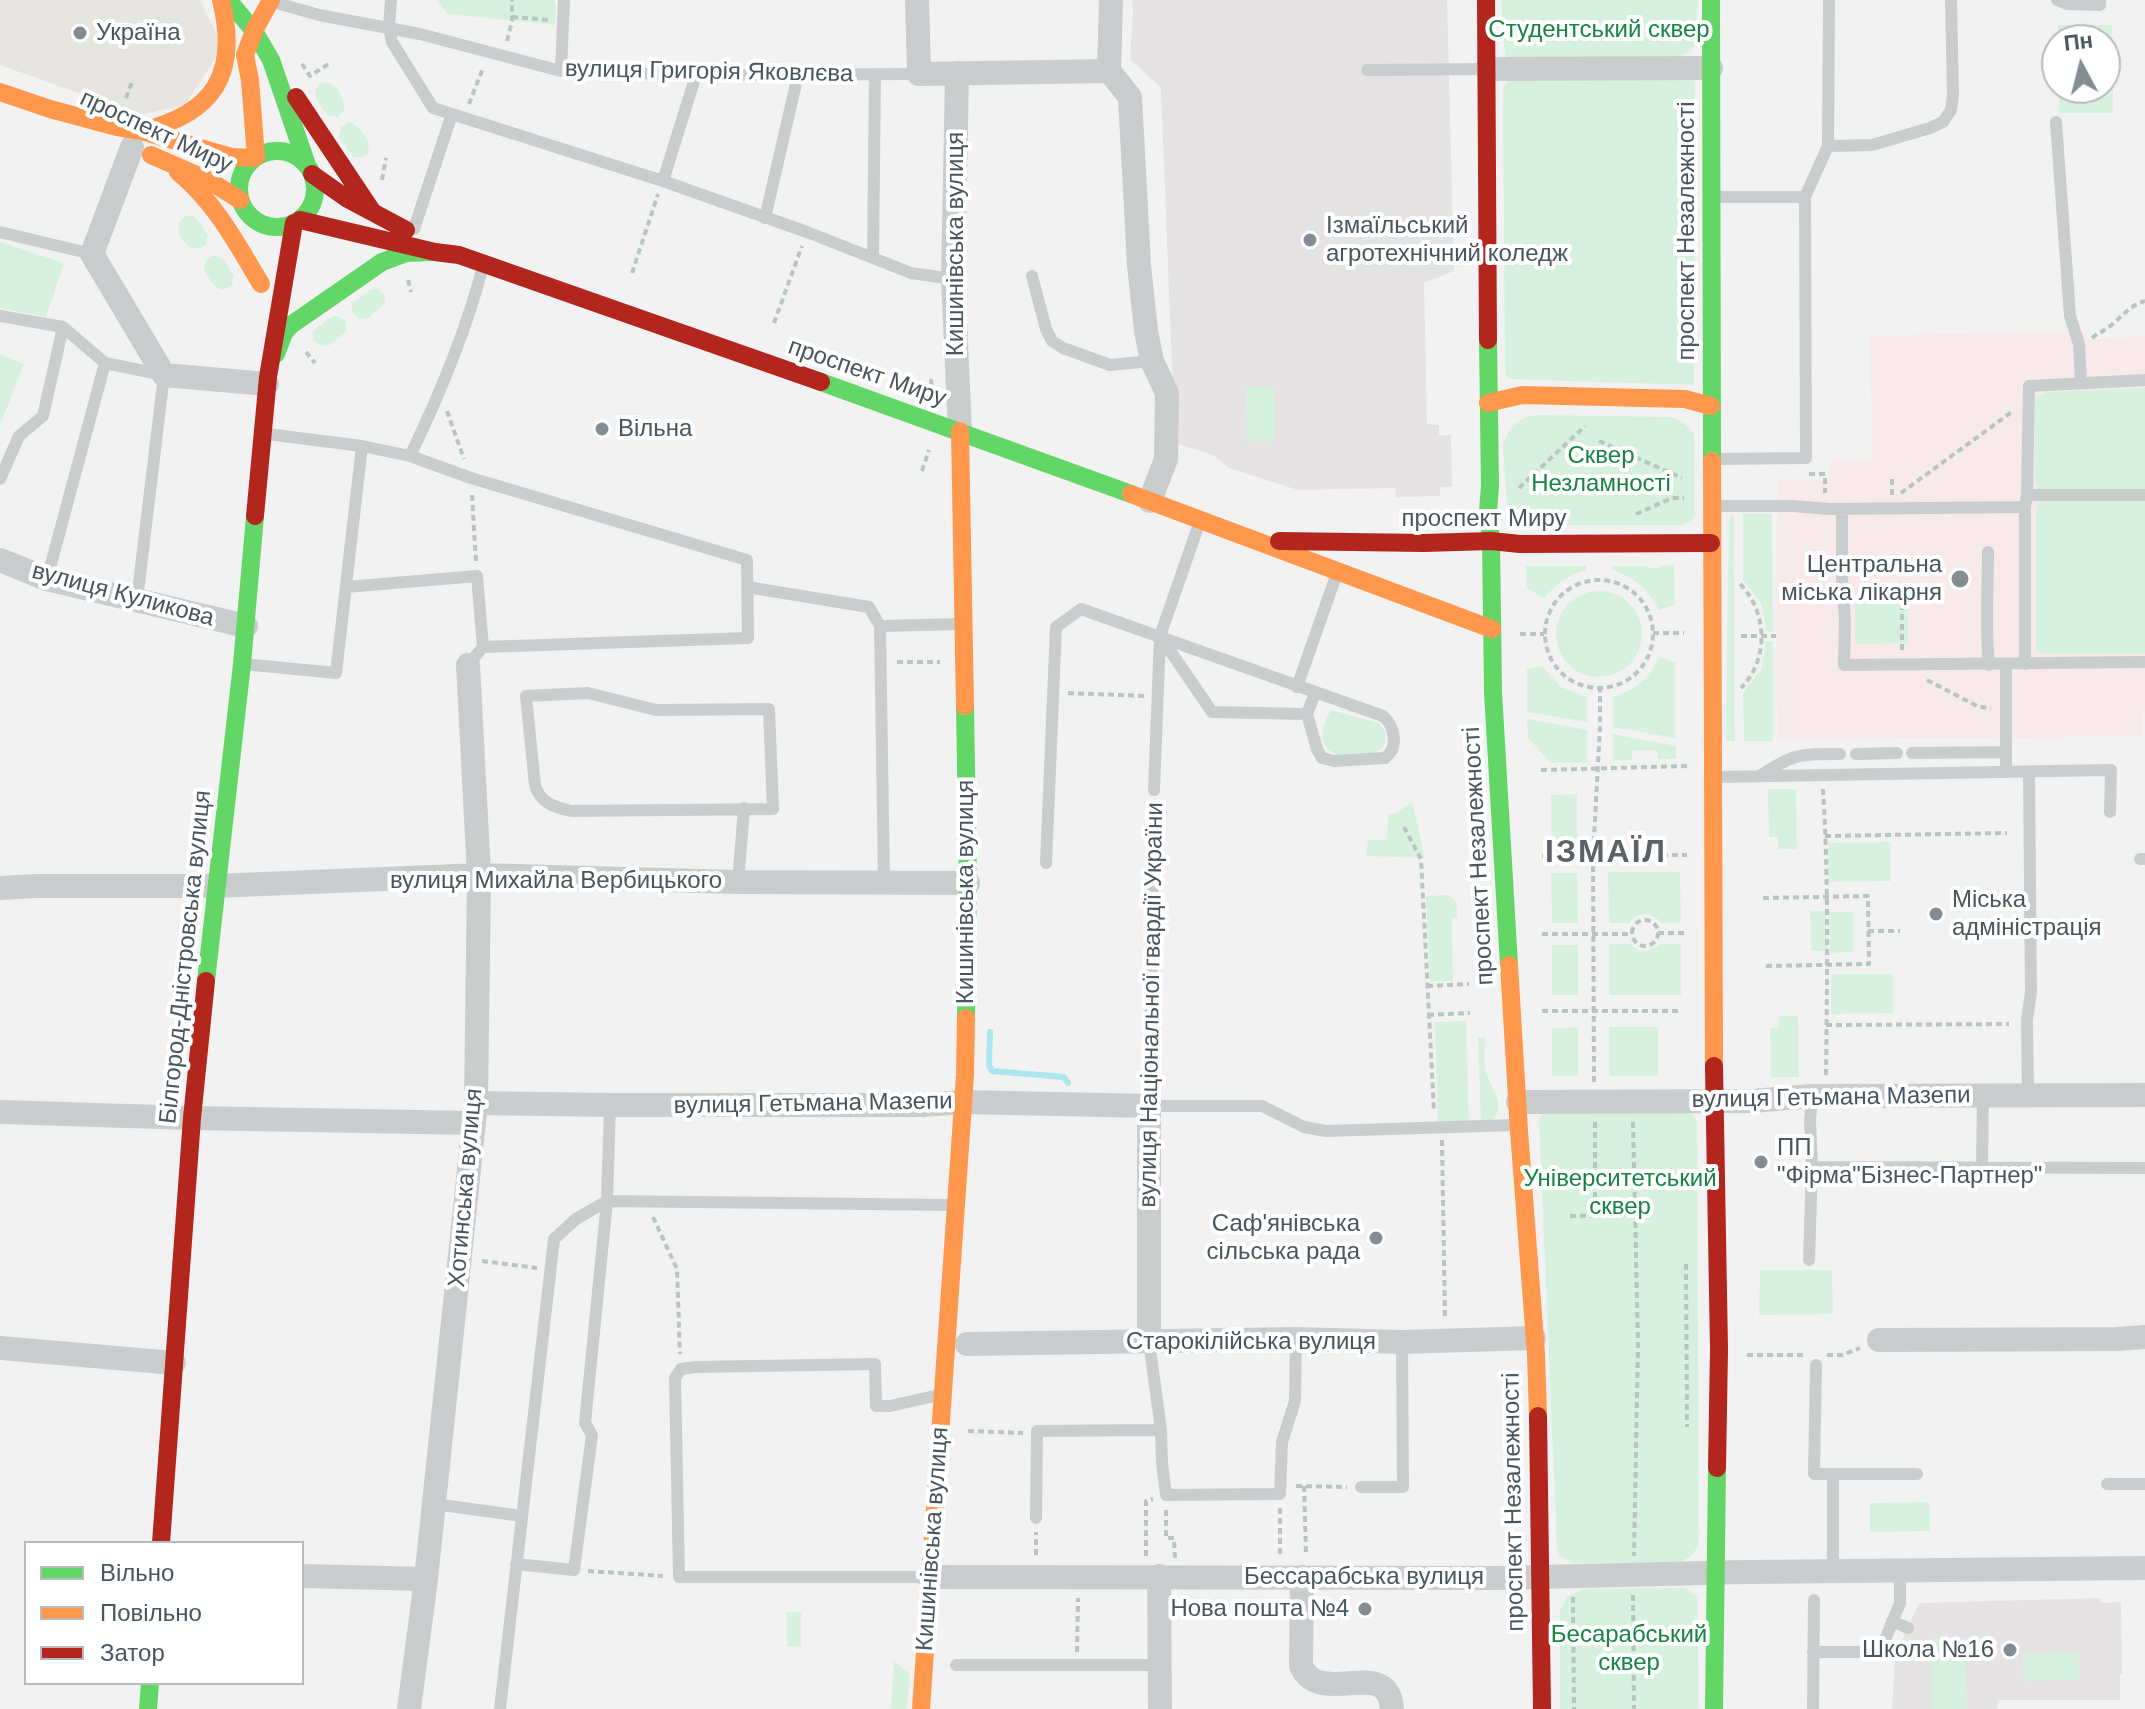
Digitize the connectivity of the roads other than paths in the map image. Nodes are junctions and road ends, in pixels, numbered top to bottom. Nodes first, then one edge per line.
1 (221, 0) edge
2 (228, 0) edge
3 (269, 0) edge
4 (391, 0) edge
5 (564, 0) edge
6 (917, 0) edge
7 (1111, 0) edge
8 (1486, 0) edge
9 (1711, 0) edge
10 (1829, 0) edge
11 (1951, 0) edge
12 (2057, 0) edge
13 (2100, 0) edge
14 (389, 28) junction
15 (254, 31) junction
16 (245, 55) junction
17 (271, 60) junction
18 (1711, 68) junction
19 (1487, 69) junction
20 (1367, 70) dead end
21 (561, 71) junction
22 (1109, 71) junction
23 (222, 73) junction
24 (957, 73) junction
25 (875, 74) junction
26 (919, 74) junction
27 (696, 75) junction
28 (798, 75) junction
29 (0, 92) edge
30 (458, 116) junction
31 (2056, 122) dead end
32 (137, 139) junction
33 (1828, 146) junction
34 (254, 157) junction
35 (310, 170) junction
36 (663, 181) junction
37 (1711, 197) junction
38 (1805, 197) junction
39 (241, 203) junction
40 (372, 211) junction
41 (765, 218) junction
42 (297, 221) junction
43 (0, 232) edge
44 (413, 233) junction
45 (435, 252) junction
46 (92, 254) junction
47 (459, 255) junction
48 (873, 258) junction
49 (484, 263) junction
50 (1032, 276) dead end
51 (953, 279) junction
52 (261, 284) junction
53 (0, 316) edge
54 (63, 327) junction
55 (1152, 361) junction
56 (105, 363) junction
57 (164, 375) junction
58 (268, 380) junction
59 (2145, 380) edge
60 (2081, 383) junction
61 (1488, 403) junction
62 (1711, 406) junction
63 (960, 431) junction
64 (264, 434) junction
65 (362, 446) junction
66 (410, 456) junction
67 (1711, 459) junction
68 (0, 479) edge
69 (2145, 495) edge
70 (1150, 501) junction
71 (2026, 501) junction
72 (1711, 506) junction
73 (1842, 509) junction
74 (1201, 520) junction
75 (1256, 541) junction
76 (1491, 541) junction
77 (1711, 543) junction
78 (1988, 552) dead end
79 (0, 560) edge
80 (1338, 573) junction
81 (47, 579) junction
82 (346, 587) junction
83 (747, 587) junction
84 (137, 600) junction
85 (963, 624) junction
86 (246, 626) junction
87 (880, 626) junction
88 (1492, 629) junction
89 (1160, 636) junction
90 (475, 656) junction
91 (2145, 662) edge
92 (242, 664) junction
93 (2006, 664) junction
94 (2025, 664) junction
95 (1989, 665) junction
96 (1297, 687) junction
97 (1315, 693) junction
98 (1307, 714) junction
99 (2006, 752) junction
100 (1897, 753) dead end
101 (1912, 753) dead end
102 (1840, 754) dead end
103 (1856, 754) dead end
104 (2006, 772) junction
105 (2029, 772) junction
106 (1759, 776) junction
107 (1713, 777) junction
108 (1154, 790) road end
109 (744, 808) junction
110 (2110, 812) dead end
111 (1046, 863) dead end
112 (479, 875) junction
113 (1153, 875) road end
114 (738, 882) junction
115 (884, 882) junction
116 (968, 883) junction
117 (215, 886) junction
118 (0, 888) edge
119 (1819, 1087) junction
120 (1983, 1095) junction
121 (2028, 1095) junction
122 (2145, 1095) edge
123 (1714, 1101) junction
124 (963, 1102) junction
125 (610, 1105) junction
126 (1149, 1106) junction
127 (0, 1112) edge
128 (475, 1113) junction
129 (1518, 1114) junction
130 (192, 1118) junction
131 (1812, 1167) junction
132 (1982, 1168) junction
133 (2145, 1168) edge
134 (607, 1201) junction
135 (956, 1205) junction
136 (1809, 1260) dead end
137 (2145, 1337) edge
138 (1534, 1338) junction
139 (1296, 1339) junction
140 (1879, 1340) dead end
141 (1149, 1341) junction
142 (1402, 1342) junction
143 (972, 1344) dead end
144 (0, 1348) edge
145 (174, 1363) junction
146 (1816, 1365) dead end
147 (943, 1394) junction
148 (1161, 1430) junction
149 (1833, 1474) junction
150 (1917, 1474) dead end
151 (2107, 1484) dead end
152 (2145, 1484) edge
153 (1361, 1487) road end
154 (434, 1504) junction
155 (522, 1516) junction
156 (1036, 1518) road end
157 (161, 1541) edge
158 (516, 1564) junction
159 (1304, 1568) junction
160 (2145, 1568) edge
161 (1900, 1570) junction
162 (1833, 1571) junction
163 (1152, 1572) junction
164 (1714, 1574) junction
165 (304, 1576) edge
166 (929, 1577) junction
167 (1541, 1578) junction
168 (426, 1579) junction
169 (1814, 1600) dead end
170 (1892, 1621) junction
171 (1908, 1628) dead end
172 (1813, 1652) junction
173 (956, 1665) dead end
174 (1160, 1665) junction
175 (150, 1685) edge
176 (148, 1709) edge
177 (409, 1709) edge
178 (500, 1709) edge
179 (921, 1709) edge
180 (1160, 1709) edge
181 (1392, 1709) edge
182 (1542, 1709) edge
183 (1714, 1709) edge
184 (1813, 1709) edge

1 - 23 main road
2 - 15 main road
3 - 14 lane, вулиця Григорія Яковлєва
3 - 15 main road
4 - 14 lane
5 - 21 lane
6 - 26 street
7 - 22 street
8 - 19 main road, проспект Незалежності
9 - 18 main road, проспект Незалежності
10 - 33 lane
11 - 33 lane
12 - 13 lane
14 - 21 lane, вулиця Григорія Яковлєва
14 - 30 lane
15 - 16 main road
15 - 17 main road
16 - 23 main road
16 - 34 main road
17 - 35 main road
17 - 40 main road
18 - 19 street
18 - 37 main road, проспект Незалежності
19 - 20 lane
19 - 61 main road, проспект Незалежності
21 - 27 lane, вулиця Григорія Яковлєва
22 - 24 street, вулиця Григорія Яковлєва
22 - 55 street
23 - 32 main road
24 - 26 street, вулиця Григорія Яковлєва
24 - 51 street, Кишинівська вулиця
25 - 26 lane, вулиця Григорія Яковлєва
25 - 28 lane, вулиця Григорія Яковлєва
25 - 48 lane
27 - 28 lane, вулиця Григорія Яковлєва
27 - 36 lane
28 - 41 lane
29 - 32 main road, проспект Миру
30 - 36 lane
30 - 44 lane
31 - 60 lane
32 - 34 main road, проспект Миру
32 - 39 main road, проспект Миру
32 - 46 street
32 - 52 main road
33 - 38 lane
34 - 35 main road
34 - 39 main road
35 - 40 main road, проспект Миру
35 - 42 main road
36 - 41 lane
37 - 38 lane
37 - 62 main road, проспект Незалежності
38 - 67 lane
39 - 42 main road
39 - 52 main road, Білгород-Дністровська вулиця
40 - 44 main road, проспект Миру
41 - 48 lane
42 - 45 main road, проспект Миру
42 - 58 main road, Білгород-Дністровська вулиця
43 - 46 lane
44 - 47 main road, проспект Миру
45 - 47 main road, проспект Миру
45 - 58 main road
46 - 57 street
47 - 49 main road, проспект Миру
48 - 51 lane
49 - 63 main road, проспект Миру
49 - 66 lane
50 - 55 lane
51 - 63 street, Кишинівська вулиця
52 - 58 main road, Білгород-Дністровська вулиця
53 - 54 lane
54 - 56 lane
54 - 68 lane
55 - 70 street
56 - 57 lane
56 - 81 lane
57 - 58 street
57 - 84 lane
58 - 64 main road, Білгород-Дністровська вулиця
59 - 60 lane
60 - 71 lane
61 - 62 main road
61 - 76 main road, проспект Незалежності
62 - 67 main road, проспект Незалежності
63 - 70 main road, проспект Миру
63 - 85 main road, Кишинівська вулиця
64 - 65 lane
64 - 86 main road, Білгород-Дністровська вулиця
65 - 66 lane
65 - 82 lane
66 - 83 lane
67 - 72 main road, проспект Незалежності
69 - 71 lane
70 - 74 main road, проспект Миру
71 - 73 lane
71 - 94 lane
72 - 73 lane
72 - 77 main road, проспект Незалежності
73 - 95 lane
74 - 75 main road, проспект Миру
74 - 89 lane, вулиця Національної гвардії України
75 - 76 main road, проспект Миру
75 - 80 main road, проспект Миру
76 - 77 main road, проспект Миру
76 - 88 main road, проспект Незалежності
77 - 107 main road, проспект Незалежності
78 - 95 lane
79 - 81 street, вулиця Куликова
80 - 88 main road, проспект Миру
80 - 96 lane
81 - 84 street, вулиця Куликова
82 - 90 lane
82 - 92 lane
83 - 87 lane
83 - 90 lane
84 - 86 street, вулиця Куликова
85 - 87 lane
85 - 116 main road, Кишинівська вулиця
86 - 92 main road, Білгород-Дністровська вулиця
87 - 115 lane
88 - 129 main road, проспект Незалежності
89 - 96 lane
89 - 98 lane
89 - 108 lane, вулиця Національної гвардії України
89 - 111 lane
90 - 112 street, Хотинська вулиця
91 - 94 lane
92 - 117 main road, Білгород-Дністровська вулиця
93 - 94 lane
93 - 95 lane
93 - 99 lane
96 - 97 lane
97 - 98 lane
97 - 98 lane
99 - 101 lane
99 - 104 lane
100 - 103 lane
102 - 106 lane
104 - 105 lane
104 - 106 lane
105 - 110 lane
105 - 121 lane
106 - 107 lane
107 - 123 main road, проспект Незалежності
109 - 109 lane
109 - 114 lane
112 - 114 street, вулиця Михайла Вербицького
112 - 117 street, вулиця Михайла Вербицького
112 - 128 street, Хотинська вулиця
113 - 126 lane, вулиця Національної гвардії України
114 - 115 street, вулиця Михайла Вербицького
115 - 116 street, вулиця Михайла Вербицького
116 - 124 main road, Кишинівська вулиця
117 - 118 street, вулиця Михайла Вербицького
117 - 130 main road, Білгород-Дністровська вулиця
119 - 120 street, вулиця Гетьмана Мазепи
119 - 123 street, вулиця Гетьмана Мазепи
119 - 131 lane
120 - 121 street, вулиця Гетьмана Мазепи
120 - 132 lane
121 - 122 street, вулиця Гетьмана Мазепи
123 - 129 street, вулиця Гетьмана Мазепи
123 - 164 main road, проспект Незалежності
124 - 125 street, вулиця Гетьмана Мазепи
124 - 126 street, вулиця Гетьмана Мазепи
124 - 135 main road, Кишинівська вулиця
125 - 128 street, вулиця Гетьмана Мазепи
125 - 134 lane
126 - 129 lane
126 - 141 street, вулиця Національної гвардії України
127 - 130 street, вулиця Гетьмана Мазепи
128 - 130 street, вулиця Гетьмана Мазепи
128 - 154 street, Хотинська вулиця
129 - 138 main road, проспект Незалежності
130 - 145 main road, Білгород-Дністровська вулиця
131 - 132 lane
131 - 136 lane
132 - 133 lane
134 - 135 lane
134 - 155 lane
134 - 158 lane
135 - 147 main road, Кишинівська вулиця
137 - 140 street
138 - 142 street, Старокілійська вулиця
138 - 167 main road, проспект Незалежності
139 - 141 street, Старокілійська вулиця
139 - 142 street, Старокілійська вулиця
139 - 148 lane, вулиця Національної гвардії України
141 - 143 street, Старокілійська вулиця
141 - 148 lane, вулиця Національної гвардії України
142 - 153 lane
144 - 145 street
145 - 157 main road, Білгород-Дністровська вулиця
146 - 149 lane
147 - 166 main road, Кишинівська вулиця
147 - 166 lane, Бессарабська вулиця
148 - 156 lane
149 - 150 lane
149 - 162 lane
151 - 152 lane
154 - 155 lane
154 - 168 street, Хотинська вулиця
155 - 158 lane
158 - 178 lane
159 - 163 street, Бессарабська вулиця
159 - 167 street, Бессарабська вулиця
159 - 181 street
160 - 161 street, Бессарабська вулиця
161 - 162 street, Бессарабська вулиця
161 - 170 lane
162 - 164 street, Бессарабська вулиця
163 - 166 street, Бессарабська вулиця
163 - 174 street
164 - 167 street, Бессарабська вулиця
164 - 183 main road, проспект Незалежності
165 - 168 street
166 - 179 main road, Кишинівська вулиця
167 - 182 main road, проспект Незалежності
168 - 177 street, Хотинська вулиця
169 - 172 lane
170 - 171 lane
170 - 172 lane
172 - 184 lane
173 - 174 lane
174 - 180 street
175 - 176 main road

